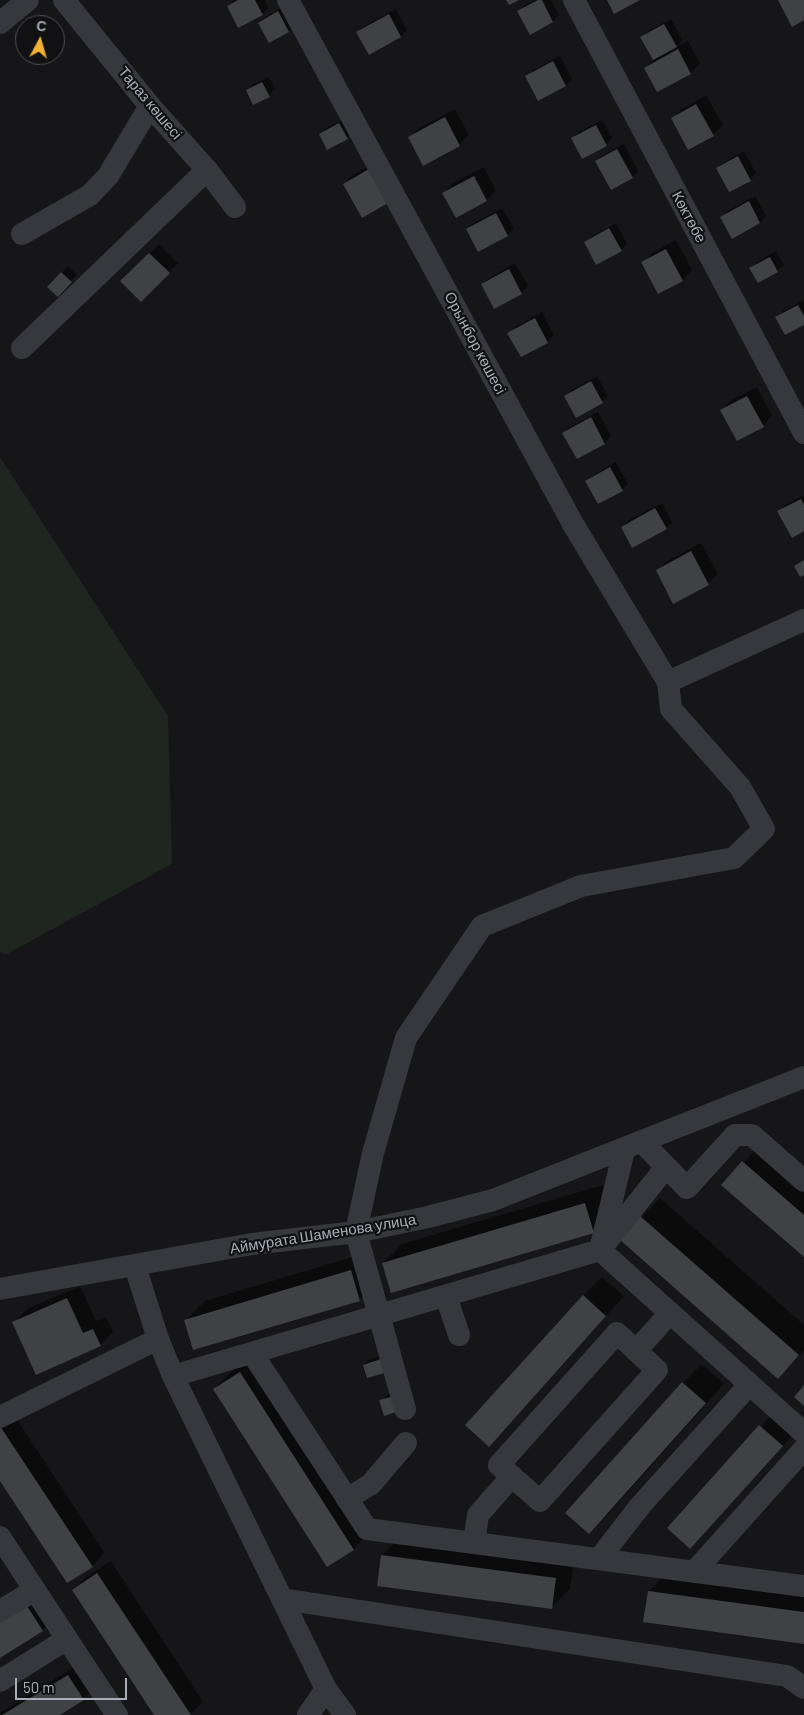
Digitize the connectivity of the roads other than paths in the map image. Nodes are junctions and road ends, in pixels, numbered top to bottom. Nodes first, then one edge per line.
1 (28, 0) edge
2 (64, 0) edge
3 (288, 0) edge
4 (574, 0) edge
5 (0, 23) edge
6 (150, 106) junction
7 (207, 170) junction
8 (235, 207) dead end
9 (22, 234) dead end
10 (22, 348) dead end
11 (804, 434) edge
12 (804, 620) edge
13 (668, 682) junction
14 (804, 1076) edge
15 (633, 1146) junction
16 (666, 1167) junction
17 (803, 1179) edge
18 (356, 1232) junction
19 (600, 1250) junction
20 (135, 1266) junction
21 (0, 1289) edge
22 (446, 1296) junction
23 (670, 1313) junction
24 (379, 1316) junction
25 (459, 1335) dead end
26 (158, 1338) junction
27 (636, 1351) junction
28 (252, 1353) junction
29 (173, 1376) junction
30 (749, 1385) junction
31 (406, 1408) dead end
32 (0, 1417) edge
33 (804, 1433) edge
34 (406, 1443) dead end
35 (804, 1449) edge
36 (512, 1476) junction
37 (347, 1499) junction
38 (0, 1537) edge
39 (474, 1543) junction
40 (599, 1559) junction
41 (694, 1572) junction
42 (804, 1586) edge
43 (35, 1590) junction
44 (282, 1599) junction
45 (0, 1611) edge
46 (67, 1638) junction
47 (0, 1681) edge
48 (804, 1688) edge
49 (326, 1689) junction
50 (113, 1714) edge
51 (308, 1715) edge
52 (345, 1715) edge

1 - 5 street
2 - 6 street, Тараз көшесі
3 - 13 street, Орынбор көшесі
4 - 11 street, Көктөбе
6 - 7 street, Тараз көшесі
6 - 9 street
7 - 8 street, Тараз көшесі
7 - 10 street
12 - 13 street
13 - 18 street
14 - 15 street, Аймурата Шаменова улица
15 - 16 street
15 - 18 street, Аймурата Шаменова улица
15 - 19 street
16 - 17 street
16 - 19 street
18 - 20 street, Аймурата Шаменова улица
18 - 24 street
19 - 22 street
19 - 23 street
20 - 21 street, Аймурата Шаменова улица
20 - 26 street
22 - 24 street
22 - 25 street
23 - 27 street
23 - 30 street
24 - 28 street
24 - 31 street
26 - 29 street
26 - 32 street
27 - 36 street
27 - 36 street
28 - 29 street
28 - 37 street
29 - 44 street
30 - 33 street
30 - 40 street
34 - 37 street
35 - 41 street
36 - 39 street
37 - 39 street
38 - 43 street
39 - 40 street
40 - 41 street
41 - 42 street
43 - 45 street
43 - 46 street
44 - 48 street
44 - 49 street
46 - 47 street
46 - 50 street
49 - 51 street
49 - 52 street

